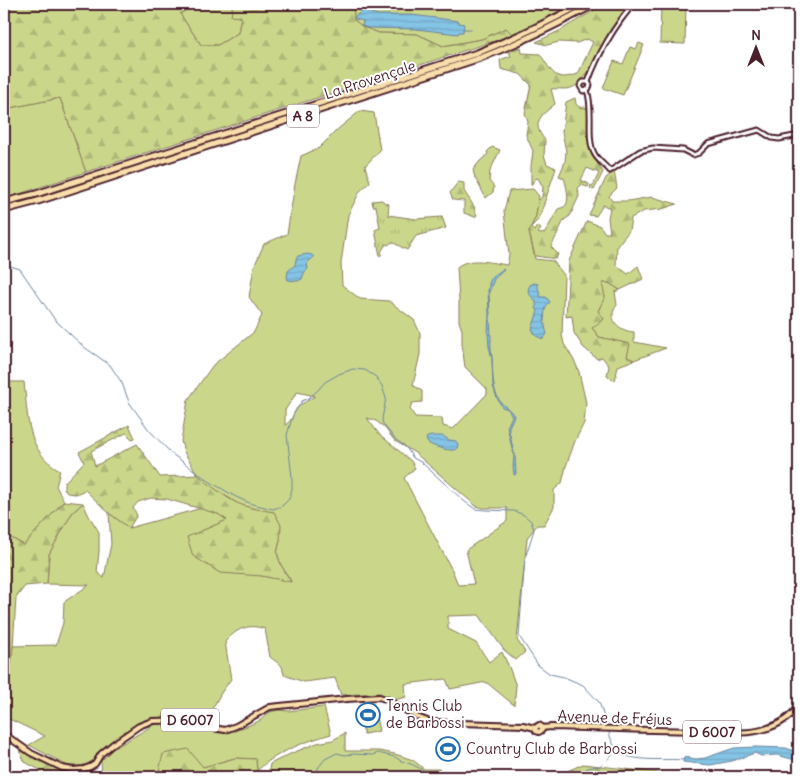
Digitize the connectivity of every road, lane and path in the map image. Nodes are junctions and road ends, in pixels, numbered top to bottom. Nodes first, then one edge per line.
1 (582, 4) edge
2 (595, 4) edge
3 (634, 4) edge
4 (588, 82) junction
5 (587, 90) junction
6 (799, 136) edge
7 (4, 202) edge
8 (4, 210) edge
9 (799, 705) edge
10 (4, 734) edge

1 - 7 highway, La Provençale / A 8
2 - 8 highway, La Provençale / A 8
3 - 4 street
4 - 5 street
4 - 5 street
5 - 6 street
9 - 10 main road, Avenue de Fréjus / D 6007

